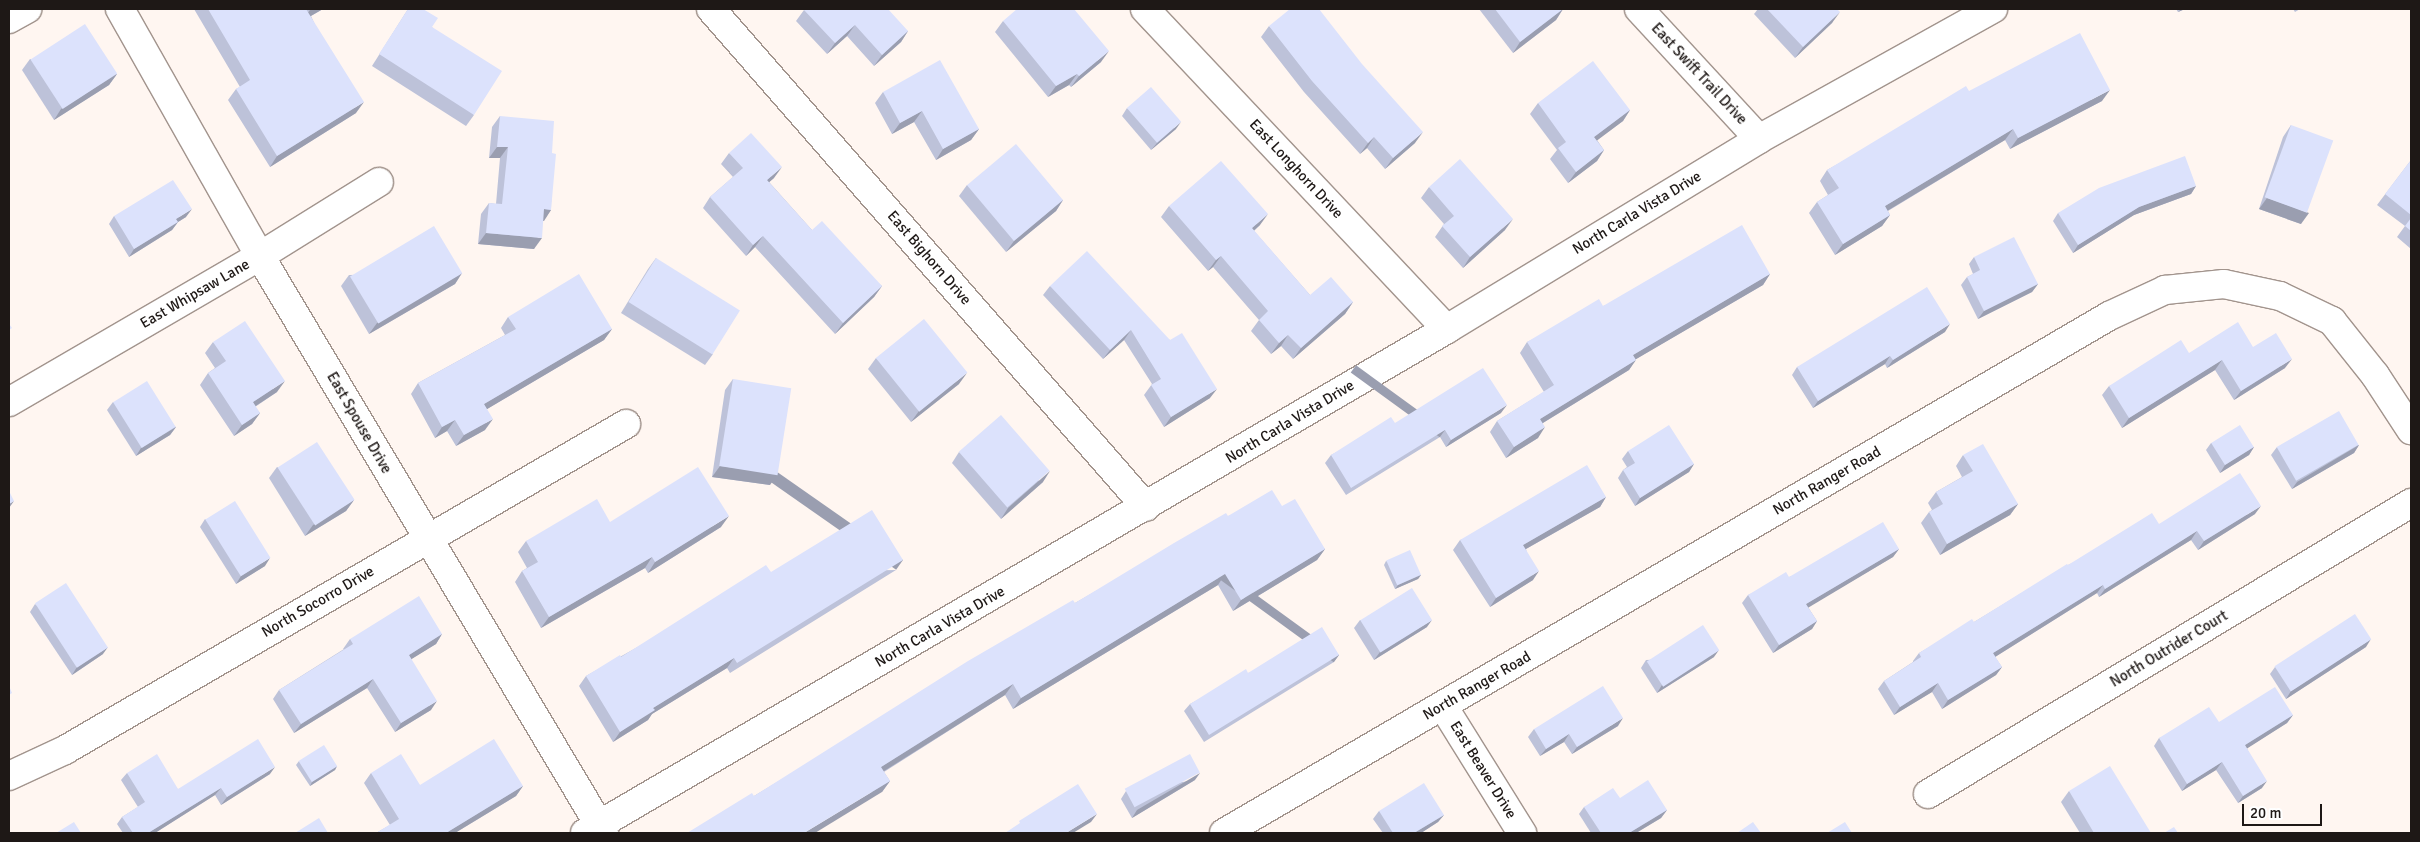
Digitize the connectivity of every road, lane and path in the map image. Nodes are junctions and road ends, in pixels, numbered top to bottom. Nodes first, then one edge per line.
1 (27, 9) edge
2 (120, 9) edge
3 (711, 9) edge
4 (1145, 9) edge
5 (1638, 9) edge
6 (1993, 9) edge
7 (9, 20) edge
8 (1759, 139) junction
9 (379, 182) dead end
10 (260, 256) junction
11 (1447, 329) junction
12 (9, 402) edge
13 (626, 424) dead end
14 (2411, 430) edge
15 (2411, 503) edge
16 (1146, 507) junction
17 (426, 538) junction
18 (1443, 706) junction
19 (9, 776) edge
20 (1928, 794) dead end
21 (596, 831) edge
22 (1224, 833) edge
23 (1522, 833) edge

1 - 7 street
2 - 10 street, East Spouse Drive
3 - 16 street, East Bighorn Drive
4 - 11 street, East Longhorn Drive
5 - 8 street, East Swift Trail Drive
6 - 8 street, North Carla Vista Drive
8 - 11 street, North Carla Vista Drive
9 - 10 street, East Whipsaw Lane
10 - 12 street, East Whipsaw Lane
10 - 17 street, East Spouse Drive
11 - 16 street, North Carla Vista Drive
13 - 17 street, North Socorro Drive
14 - 18 street, North Ranger Road
15 - 20 street, North Outrider Court
16 - 21 street, North Carla Vista Drive
17 - 19 street, North Socorro Drive
17 - 21 street, East Spouse Drive
18 - 22 street, North Ranger Road
18 - 23 street, East Beaver Drive

